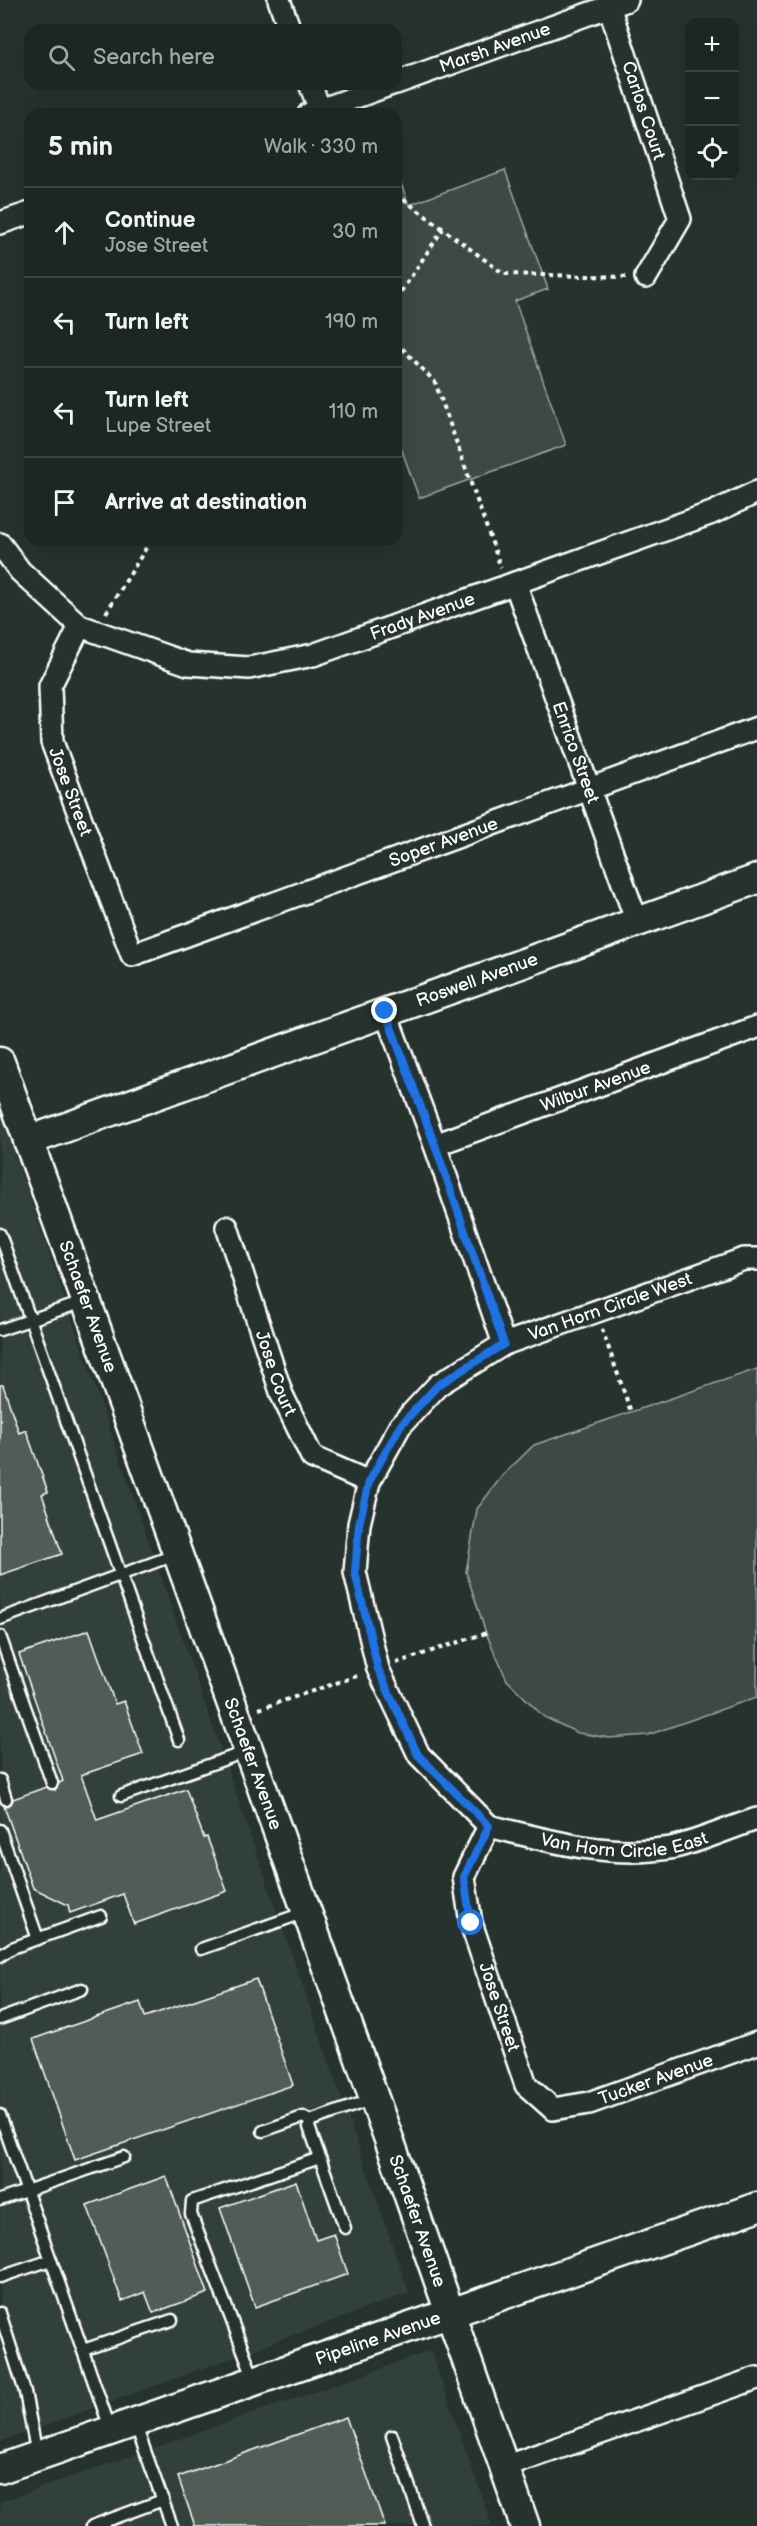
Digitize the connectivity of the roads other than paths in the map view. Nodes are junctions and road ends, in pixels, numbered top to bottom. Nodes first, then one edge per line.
1 (279, 0) edge
2 (618, 3) edge
3 (288, 24) edge
4 (402, 80) edge
5 (311, 90) edge
6 (375, 90) edge
7 (313, 108) edge
8 (325, 108) edge
9 (24, 215) edge
10 (0, 223) edge
11 (646, 277) road end
12 (757, 492) edge
13 (0, 544) edge
14 (511, 584) junction
15 (87, 628) junction
16 (757, 728) edge
17 (589, 789) junction
18 (757, 879) edge
19 (637, 922) junction
20 (132, 955) joint
21 (385, 1011) junction
22 (757, 1027) edge
23 (0, 1062) edge
24 (28, 1141) junction
25 (435, 1145) junction
26 (227, 1227) dead end
27 (0, 1234) edge
28 (757, 1259) edge
29 (86, 1300) junction
30 (31, 1319) junction
31 (0, 1330) edge
32 (504, 1344) junction
33 (369, 1482) junction
34 (177, 1553) junction
35 (121, 1574) junction
36 (0, 1619) edge
37 (0, 1636) edge
38 (179, 1740) dead end
39 (248, 1751) junction
40 (0, 1780) edge
41 (52, 1783) dead end
42 (121, 1796) dead end
43 (6, 1798) dead end
44 (757, 1818) edge
45 (489, 1826) junction
46 (0, 1830) edge
47 (306, 1912) junction
48 (101, 1916) dead end
49 (38, 1939) junction
50 (201, 1949) dead end
51 (0, 1956) edge
52 (82, 1989) dead end
53 (0, 2019) edge
54 (757, 2043) edge
55 (374, 2099) junction
56 (553, 2109) joint
57 (0, 2115) edge
58 (310, 2121) junction
59 (263, 2131) dead end
60 (124, 2157) dead end
61 (320, 2158) junction
62 (27, 2191) junction
63 (0, 2200) edge
64 (757, 2207) edge
65 (345, 2228) dead end
66 (51, 2259) junction
67 (0, 2277) edge
68 (450, 2312) junction
69 (0, 2313) edge
70 (172, 2320) dead end
71 (83, 2350) junction
72 (757, 2378) edge
73 (255, 2383) junction
74 (123, 2427) junction
75 (392, 2436) dead end
76 (37, 2457) junction
77 (504, 2467) junction
78 (0, 2469) edge
79 (163, 2500) junction
80 (92, 2526) edge
81 (172, 2526) edge
82 (423, 2526) edge
83 (525, 2526) edge

1 - 3 street
2 - 4 street, Marsh Avenue
2 - 11 street, Carlos Court
5 - 7 street
6 - 8 street, Marsh Avenue
9 - 10 street
12 - 14 street, Frady Avenue
13 - 15 street
14 - 15 street, Frady Avenue
14 - 17 street, Enrico Street
15 - 20 street, Jose Street
16 - 17 street, Soper Avenue
17 - 19 street, Enrico Street
17 - 20 street, Soper Avenue
18 - 19 main road, Roswell Avenue
19 - 21 main road, Roswell Avenue
21 - 24 main road, Roswell Avenue
21 - 25 street
22 - 25 street, Wilbur Avenue
23 - 24 main road, Schaefer Avenue
24 - 29 main road, Schaefer Avenue
25 - 32 street
26 - 33 street, Jose Court
27 - 30 lane
28 - 32 street, Van Horn Circle West
29 - 30 lane
29 - 34 main road, Schaefer Avenue
30 - 31 lane
30 - 35 lane
32 - 33 street, Van Horn Circle West
33 - 45 street, Van Horn Circle West
34 - 35 lane
34 - 39 main road, Schaefer Avenue
35 - 36 lane
35 - 38 lane
37 - 41 lane
39 - 42 lane
39 - 47 main road, Schaefer Avenue
40 - 43 lane
44 - 45 street, Van Horn Circle East
45 - 56 street, Jose Street
46 - 49 lane
47 - 50 lane
47 - 55 main road, Schaefer Avenue
48 - 49 lane
49 - 51 lane
52 - 53 lane
54 - 56 street, Tucker Avenue
55 - 58 lane
55 - 68 main road, Schaefer Avenue
57 - 62 lane
58 - 59 lane
58 - 61 lane
60 - 62 lane
61 - 65 lane
61 - 73 lane
62 - 63 lane
62 - 66 lane
64 - 68 main road, Pipeline Avenue
66 - 67 lane
66 - 71 lane
68 - 73 main road, Pipeline Avenue
68 - 77 main road, Schaefer Avenue
69 - 76 lane
70 - 71 lane
71 - 74 lane
72 - 77 street
73 - 74 main road, Pipeline Avenue
74 - 76 main road, Pipeline Avenue
74 - 79 lane
75 - 82 lane
76 - 78 main road, Pipeline Avenue
77 - 83 main road, Schaefer Avenue
79 - 80 lane
79 - 81 lane

